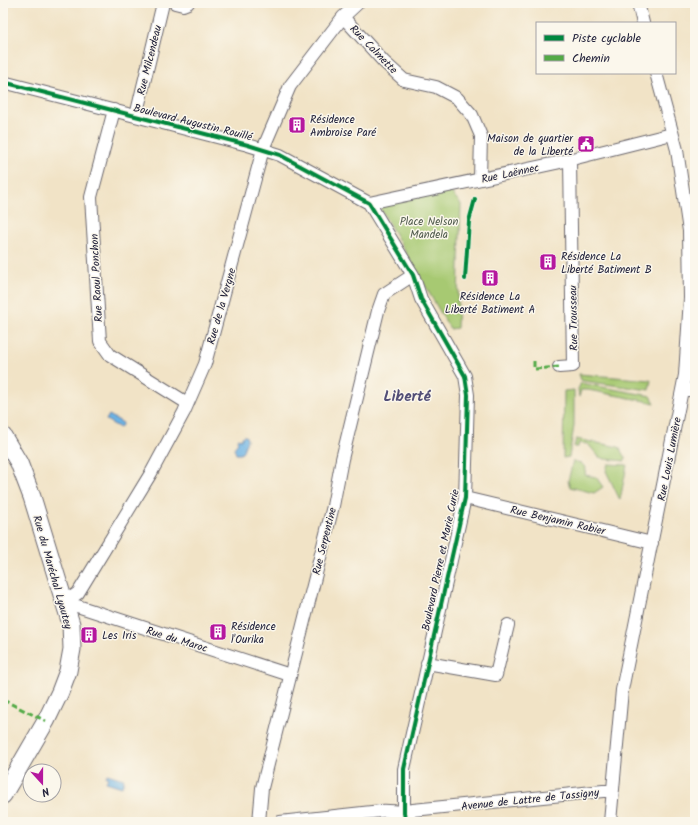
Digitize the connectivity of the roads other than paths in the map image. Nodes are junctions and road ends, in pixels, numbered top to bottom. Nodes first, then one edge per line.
1 (163, 3) edge
2 (175, 3) edge
3 (188, 3) edge
4 (358, 3) edge
5 (638, 3) edge
6 (343, 17) junction
7 (643, 22) edge
8 (656, 74) edge
9 (3, 82) edge
10 (114, 110) junction
11 (136, 116) junction
12 (672, 134) junction
13 (263, 149) junction
14 (570, 160) junction
15 (480, 179) junction
16 (369, 203) junction
17 (413, 275) junction
18 (559, 367) dead end
19 (682, 390) junction
20 (695, 390) edge
21 (187, 404) junction
22 (3, 436) edge
23 (465, 498) junction
24 (652, 543) junction
25 (65, 602) junction
26 (508, 625) dead end
27 (427, 663) junction
28 (290, 675) junction
29 (613, 790) junction
30 (3, 795) edge
31 (405, 818) edge
32 (259, 822) edge
33 (280, 822) edge
34 (610, 822) edge

1 - 11 street, Rue Milcendeau
2 - 3 street
4 - 6 street, Rue de la Vergne
5 - 7 street
6 - 13 street, Rue de la Vergne
6 - 15 street, Rue Calmette
8 - 12 street, Rue Louis Lumière
9 - 10 street, Boulevard Augustin Rouillé
10 - 11 street, Boulevard Augustin Rouillé
10 - 21 street, Rue Raoul Ponchon
11 - 13 street, Boulevard Augustin Rouillé
12 - 14 street, Rue Laënnec
12 - 19 street, Rue Louis Lumière
13 - 16 street, Boulevard Augustin Rouillé
13 - 21 street, Rue de la Vergne
14 - 15 street, Rue Laënnec
14 - 18 street, Rue Trousseau
15 - 16 street, Rue Laënnec
16 - 17 street, Boulevard Pierre et Marie Curie
17 - 23 street, Boulevard Pierre et Marie Curie
17 - 28 street, Rue Serpentine
19 - 20 street
19 - 24 street, Rue Louis Lumière
21 - 25 street, Rue de la Vergne
22 - 25 main road, Rue du Maréchal Lyautey
23 - 24 street, Rue Benjamin Rabier
23 - 27 street, Boulevard Pierre et Marie Curie
24 - 29 street, Rue Louis Lumière
25 - 28 street, Rue du Maroc
25 - 30 main road, Rue du Maréchal Lyautey
26 - 27 street
27 - 31 street, Boulevard Pierre et Marie Curie
28 - 32 street, Rue Serpentine
29 - 31 street, Avenue de Lattre de Tassigny
29 - 34 street, Rue Louis Lumière
31 - 33 street, Avenue de Lattre de Tassigny

